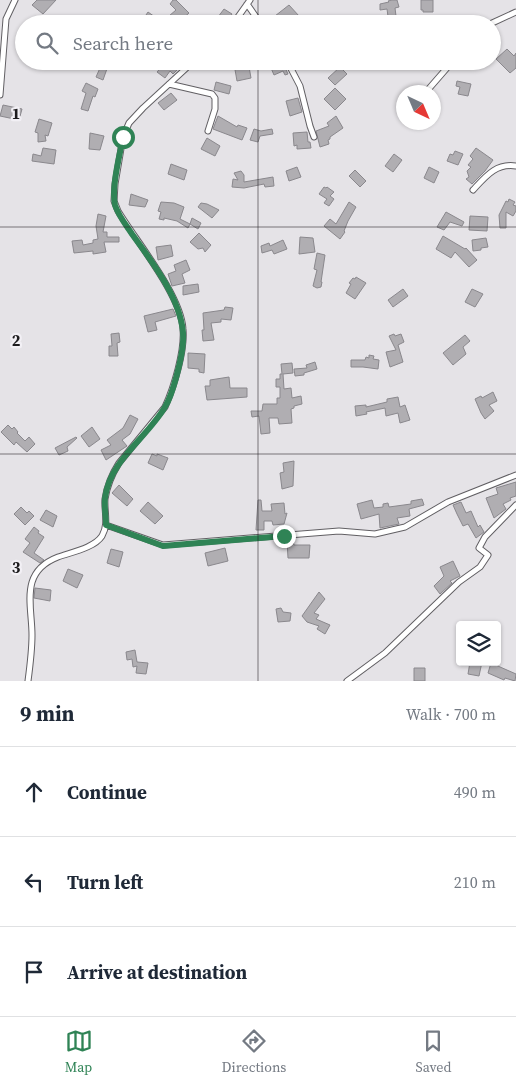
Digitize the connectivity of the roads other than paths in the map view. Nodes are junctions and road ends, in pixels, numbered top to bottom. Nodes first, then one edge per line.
1 (15, 0) edge
2 (248, 2) edge
3 (516, 12) edge
4 (239, 15) edge
5 (256, 15) edge
6 (501, 19) edge
7 (184, 70) edge
8 (292, 70) edge
9 (445, 70) edge
10 (169, 84) junction
11 (432, 85) edge
12 (0, 94) edge
13 (208, 131) dead end
14 (314, 137) dead end
15 (516, 166) edge
16 (473, 190) dead end
17 (516, 476) edge
18 (516, 505) edge
19 (106, 525) junction
20 (28, 681) edge
21 (347, 681) edge

1 - 12 street
2 - 4 street
2 - 5 street
3 - 6 street
7 - 10 street
8 - 14 street
9 - 11 street
10 - 13 street
10 - 19 street
15 - 16 street
17 - 19 street
18 - 21 street
19 - 20 street

